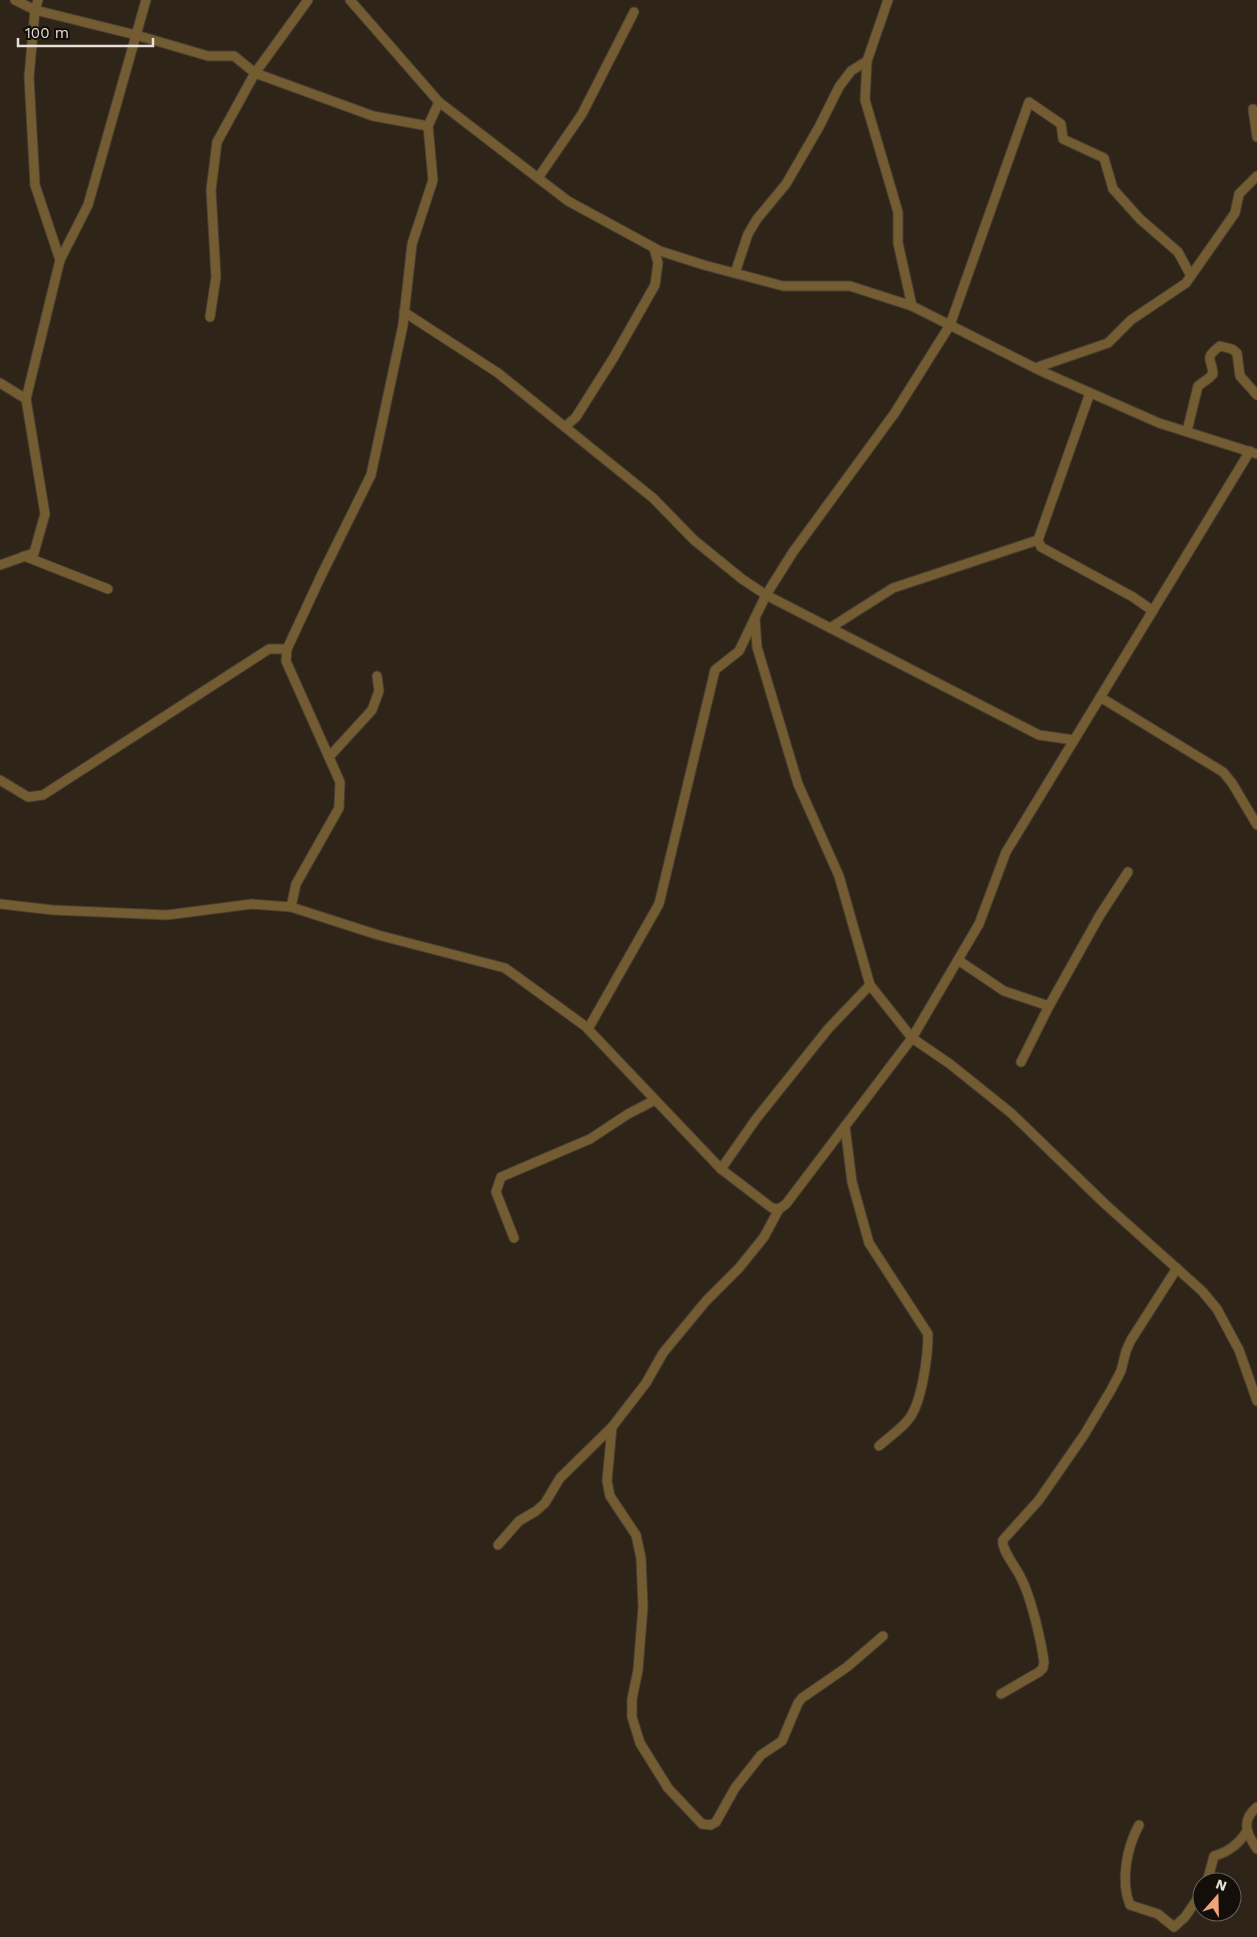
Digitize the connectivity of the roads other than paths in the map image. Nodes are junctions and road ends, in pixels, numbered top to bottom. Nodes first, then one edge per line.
1 (15, 0) edge
2 (38, 0) edge
3 (146, 0) edge
4 (308, 0) edge
5 (350, 0) edge
6 (887, 1) edge
7 (35, 10) junction
8 (634, 12) dead end
9 (136, 35) junction
10 (866, 61) junction
11 (255, 73) junction
12 (439, 102) junction
13 (1253, 109) dead end
14 (428, 126) junction
15 (1257, 133) edge
16 (1257, 137) edge
17 (1257, 176) edge
18 (538, 178) junction
19 (654, 248) junction
20 (60, 260) junction
21 (735, 273) junction
22 (1191, 276) junction
23 (912, 306) junction
24 (404, 312) junction
25 (210, 317) dead end
26 (950, 325) junction
27 (1035, 368) junction
28 (0, 383) edge
29 (1090, 393) junction
30 (1257, 395) edge
31 (26, 399) junction
32 (564, 427) junction
33 (1187, 431) junction
34 (1253, 453) edge
35 (1038, 540) junction
36 (24, 556) junction
37 (0, 565) edge
38 (108, 589) dead end
39 (766, 596) junction
40 (1153, 611) junction
41 (755, 618) junction
42 (830, 628) junction
43 (287, 649) junction
44 (377, 676) dead end
45 (1100, 697) junction
46 (1074, 740) junction
47 (329, 757) junction
48 (0, 780) edge
49 (1257, 825) edge
50 (1128, 872) dead end
51 (0, 904) edge
52 (291, 907) junction
53 (958, 960) junction
54 (870, 985) junction
55 (1049, 1006) junction
56 (588, 1029) junction
57 (912, 1038) junction
58 (1021, 1062) dead end
59 (655, 1100) junction
60 (845, 1126) junction
61 (721, 1169) junction
62 (779, 1209) junction
63 (514, 1238) dead end
64 (1177, 1268) junction
65 (1257, 1401) edge
66 (612, 1427) junction
67 (879, 1446) dead end
68 (498, 1545) dead end
69 (883, 1636) dead end
70 (1001, 1694) dead end
71 (1257, 1807) edge
72 (1139, 1825) dead end
73 (1247, 1831) junction
74 (1257, 1848) edge
75 (1210, 1872) edge
76 (1192, 1906) edge

1 - 7 street
2 - 7 street
3 - 9 street
4 - 11 street
5 - 12 street
6 - 10 street
7 - 9 street
7 - 20 street
8 - 18 street
9 - 11 street
9 - 20 street
10 - 21 street
10 - 23 street
11 - 14 street
11 - 25 street
12 - 14 street
12 - 18 street
13 - 15 street
14 - 24 street
15 - 16 street
17 - 22 street
18 - 19 street
19 - 21 street
19 - 32 street
20 - 31 street
21 - 23 street
22 - 26 street
22 - 27 street
23 - 26 street
24 - 32 street
24 - 43 street
26 - 27 street
26 - 39 street
27 - 29 street
28 - 31 street
29 - 33 street
29 - 35 street
30 - 33 street
31 - 36 street
32 - 39 street
33 - 34 street
34 - 40 street
35 - 40 street
35 - 42 street
36 - 37 street
36 - 38 street
39 - 41 street
39 - 42 street
40 - 45 street
41 - 54 street
41 - 56 street
42 - 46 street
43 - 47 street
43 - 48 street
44 - 47 street
45 - 46 street
45 - 49 street
46 - 53 street
47 - 52 street
50 - 55 street
51 - 52 street
52 - 56 street
53 - 55 street
53 - 57 street
54 - 57 street
54 - 61 street
55 - 58 street
56 - 59 street
57 - 60 street
57 - 64 street
59 - 61 street
59 - 63 street
60 - 62 street
60 - 67 street
61 - 62 street
62 - 66 street
64 - 65 street
64 - 70 street
66 - 68 street
66 - 69 street
71 - 73 street
72 - 76 street
73 - 74 street
73 - 75 street

